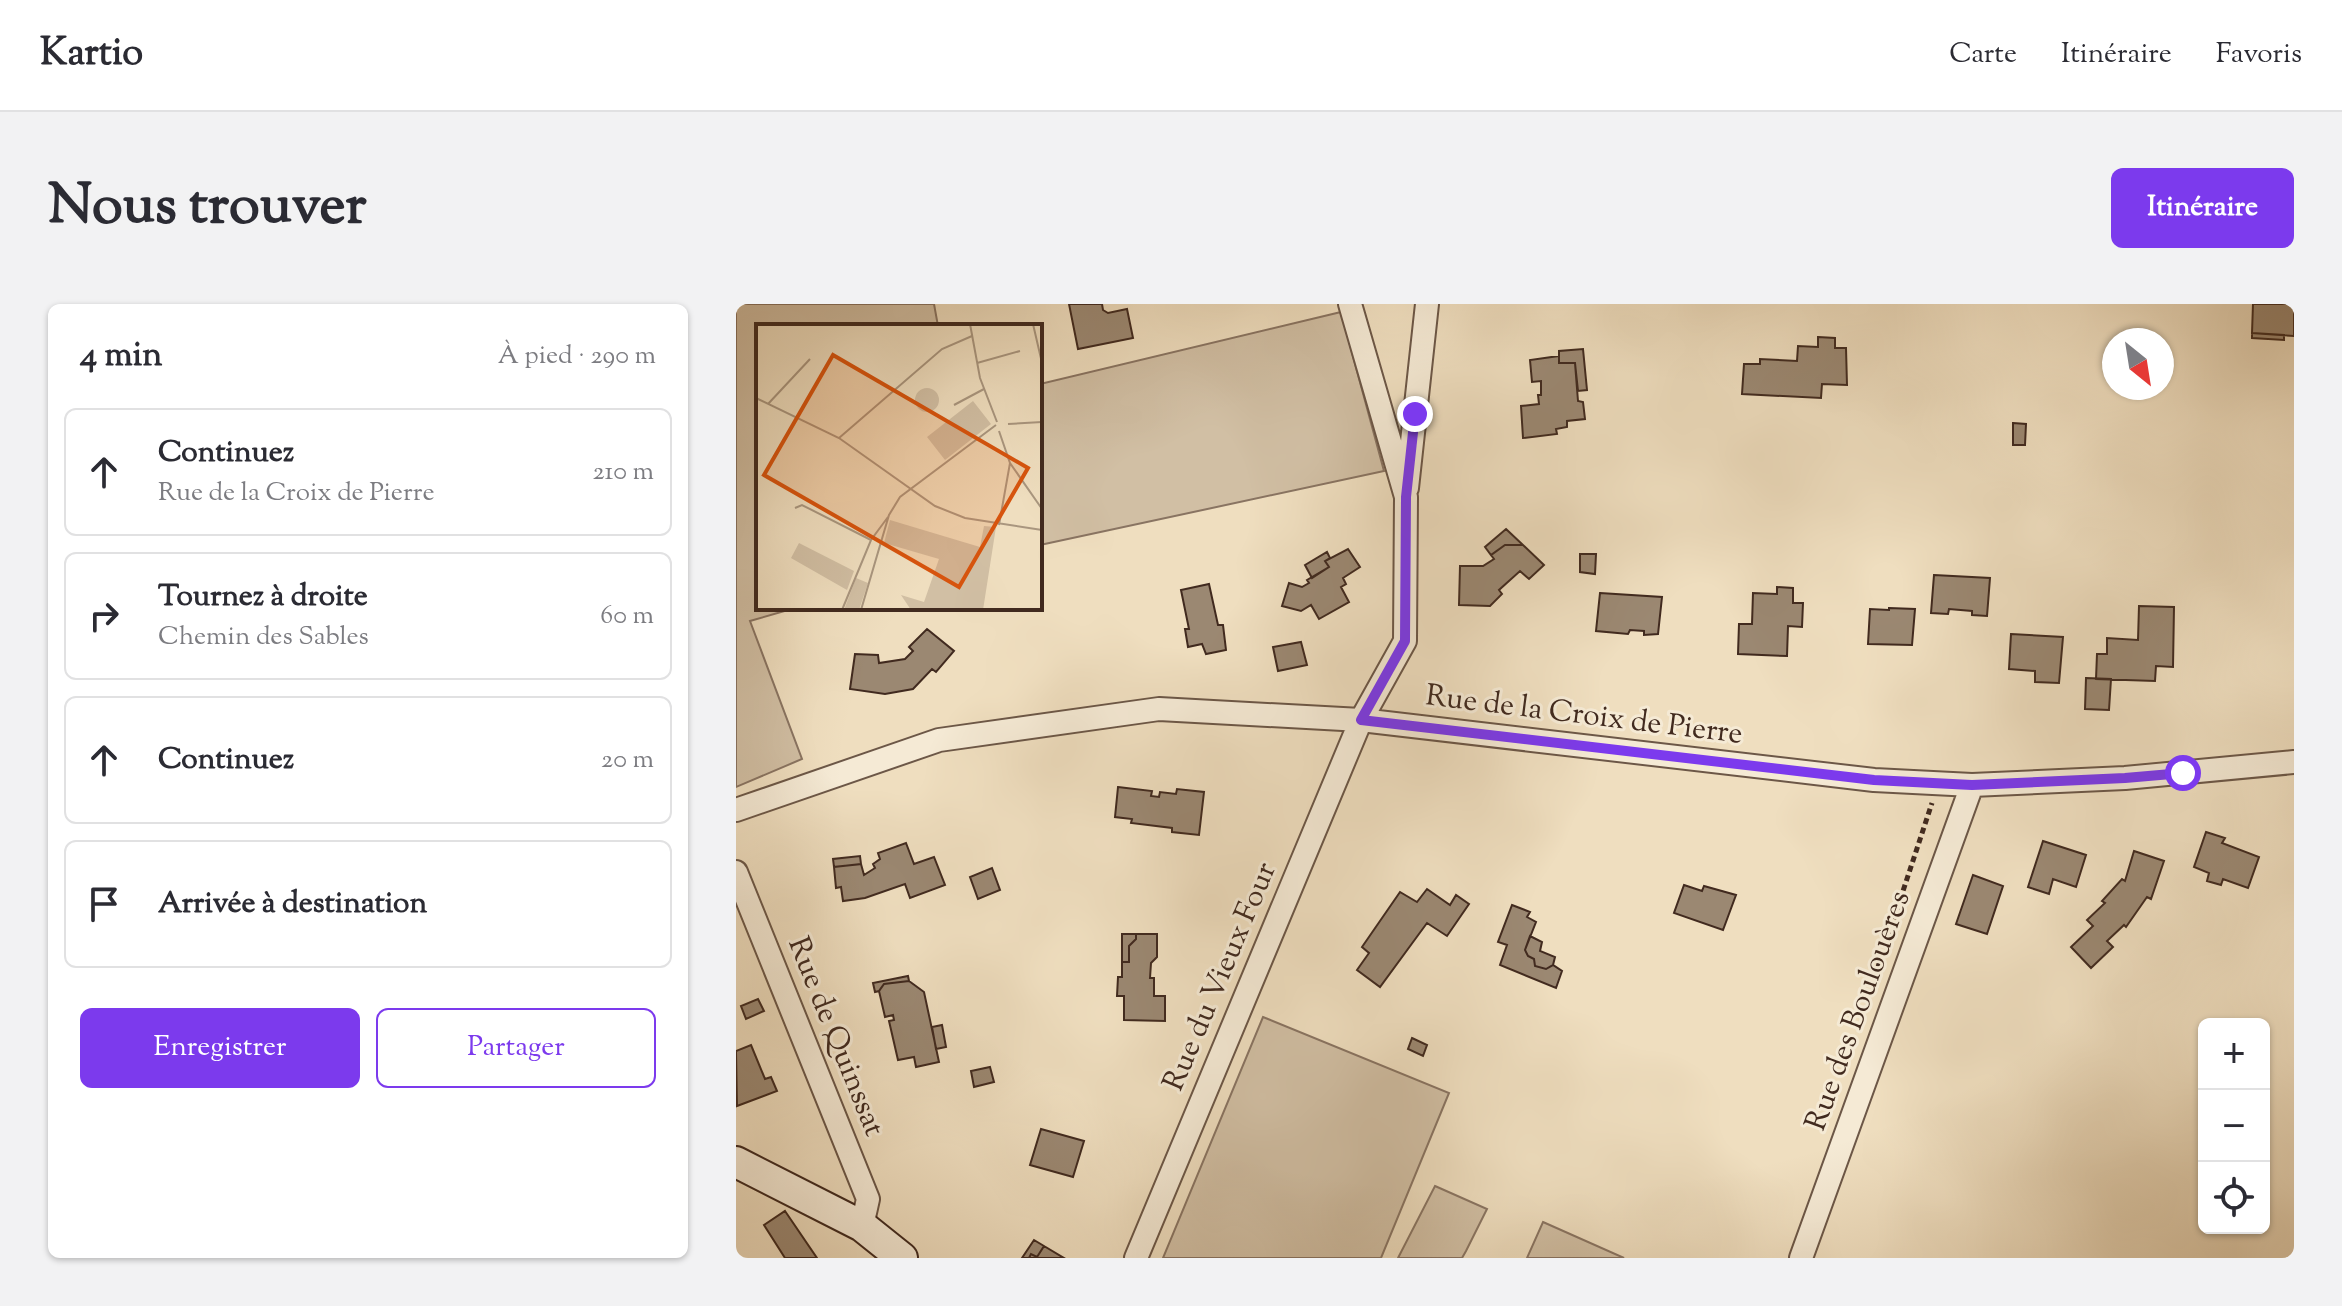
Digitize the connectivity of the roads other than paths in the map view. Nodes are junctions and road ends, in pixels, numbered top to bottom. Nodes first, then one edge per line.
1 (1350, 304) edge
2 (1427, 304) edge
3 (1406, 497) junction
4 (1361, 720) junction
5 (2294, 762) edge
6 (1972, 785) junction
7 (736, 810) edge
8 (736, 872) edge
9 (736, 1162) edge
10 (862, 1226) junction
11 (902, 1258) edge
12 (1136, 1258) edge
13 (1801, 1258) edge

1 - 3 street
2 - 3 street
3 - 4 street, Rue du Vieux Four
4 - 6 street, Rue de la Croix de Pierre
4 - 7 street, Rue de la Croix de Pierre
4 - 12 street, Rue du Vieux Four
5 - 6 street, Rue de la Croix de Pierre
6 - 13 street, Rue des Boulouères
8 - 10 street, Rue de Quinssat
9 - 10 street
10 - 11 street

